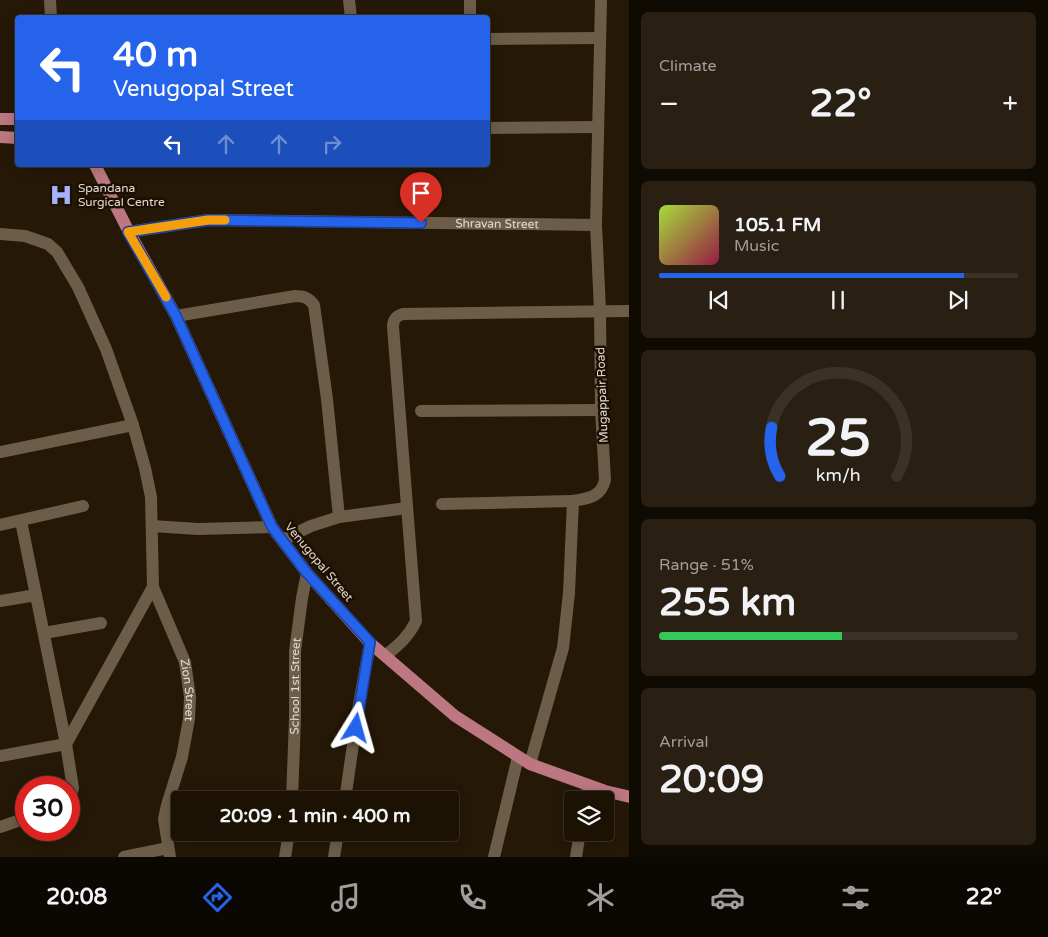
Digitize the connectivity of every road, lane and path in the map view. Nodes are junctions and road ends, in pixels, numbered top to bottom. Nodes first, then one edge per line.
1 (50, 0) edge
2 (349, 0) edge
3 (470, 0) edge
4 (601, 0) edge
5 (51, 15) edge
6 (351, 15) edge
7 (470, 15) edge
8 (600, 38) junction
9 (490, 39) edge
10 (0, 119) edge
11 (15, 119) edge
12 (597, 127) junction
13 (490, 128) edge
14 (0, 137) edge
15 (15, 138) edge
16 (96, 167) edge
17 (596, 225) junction
18 (128, 232) junction
19 (0, 234) edge
20 (600, 310) junction
21 (629, 310) edge
22 (176, 316) junction
23 (601, 410) junction
24 (421, 411) dead end
25 (133, 425) junction
26 (0, 452) edge
27 (573, 501) junction
28 (442, 504) dead end
29 (83, 506) dead end
30 (407, 508) junction
31 (339, 516) junction
32 (21, 521) junction
33 (0, 525) edge
34 (152, 526) junction
35 (272, 527) junction
36 (282, 540) junction
37 (307, 573) junction
38 (153, 587) junction
39 (36, 595) junction
40 (0, 601) edge
41 (101, 622) dead end
42 (44, 633) junction
43 (370, 642) junction
44 (386, 655) junction
45 (66, 744) junction
46 (0, 756) edge
47 (518, 757) junction
48 (530, 764) junction
49 (71, 776) edge
50 (588, 785) junction
51 (292, 791) edge
52 (346, 791) edge
53 (587, 791) edge
54 (629, 798) edge
55 (15, 822) edge
56 (0, 827) edge
57 (288, 841) edge
58 (337, 841) edge
59 (579, 841) edge
60 (169, 852) edge
61 (124, 857) edge
62 (285, 857) edge
63 (334, 857) edge
64 (494, 857) edge
65 (576, 857) edge

1 - 5 street
2 - 6 street
3 - 7 street
4 - 8 street, Mugappair Road
8 - 9 street
8 - 12 street, Mugappair Road
10 - 11 main road
12 - 13 street
12 - 17 street, Mugappair Road
14 - 15 main road
16 - 18 main road, Venugopal Street
17 - 18 street, Shravan Street
17 - 20 street, Mugappair Road
18 - 22 main road, Venugopal Street
19 - 25 street, Zion Street
20 - 21 street
20 - 23 street, Mugappair Road
20 - 30 street
22 - 31 street
22 - 35 main road, Venugopal Street
23 - 24 street
23 - 27 street, Mugappair Road
25 - 26 street
25 - 34 street, Zion Street
27 - 28 street
27 - 48 street
29 - 32 street
30 - 31 street
30 - 44 street
31 - 36 street
32 - 33 street
32 - 39 street
34 - 35 street
34 - 38 street, Zion Street
35 - 36 main road, Venugopal Street
36 - 37 main road, Venugopal Street
37 - 43 main road, Venugopal Street
37 - 51 street, School 1st Street
38 - 45 street
38 - 60 street, Zion Street
39 - 40 street
39 - 42 street
41 - 42 street
42 - 45 street
43 - 44 main road, Venugopal Street
43 - 52 street
44 - 47 main road, Venugopal Street
45 - 46 street
45 - 49 street
47 - 48 main road, Venugopal Street
47 - 64 street
48 - 50 main road, Venugopal Street
50 - 53 street
50 - 54 main road, Venugopal Street
55 - 56 street
57 - 62 street
58 - 63 street
59 - 65 street
60 - 61 street

